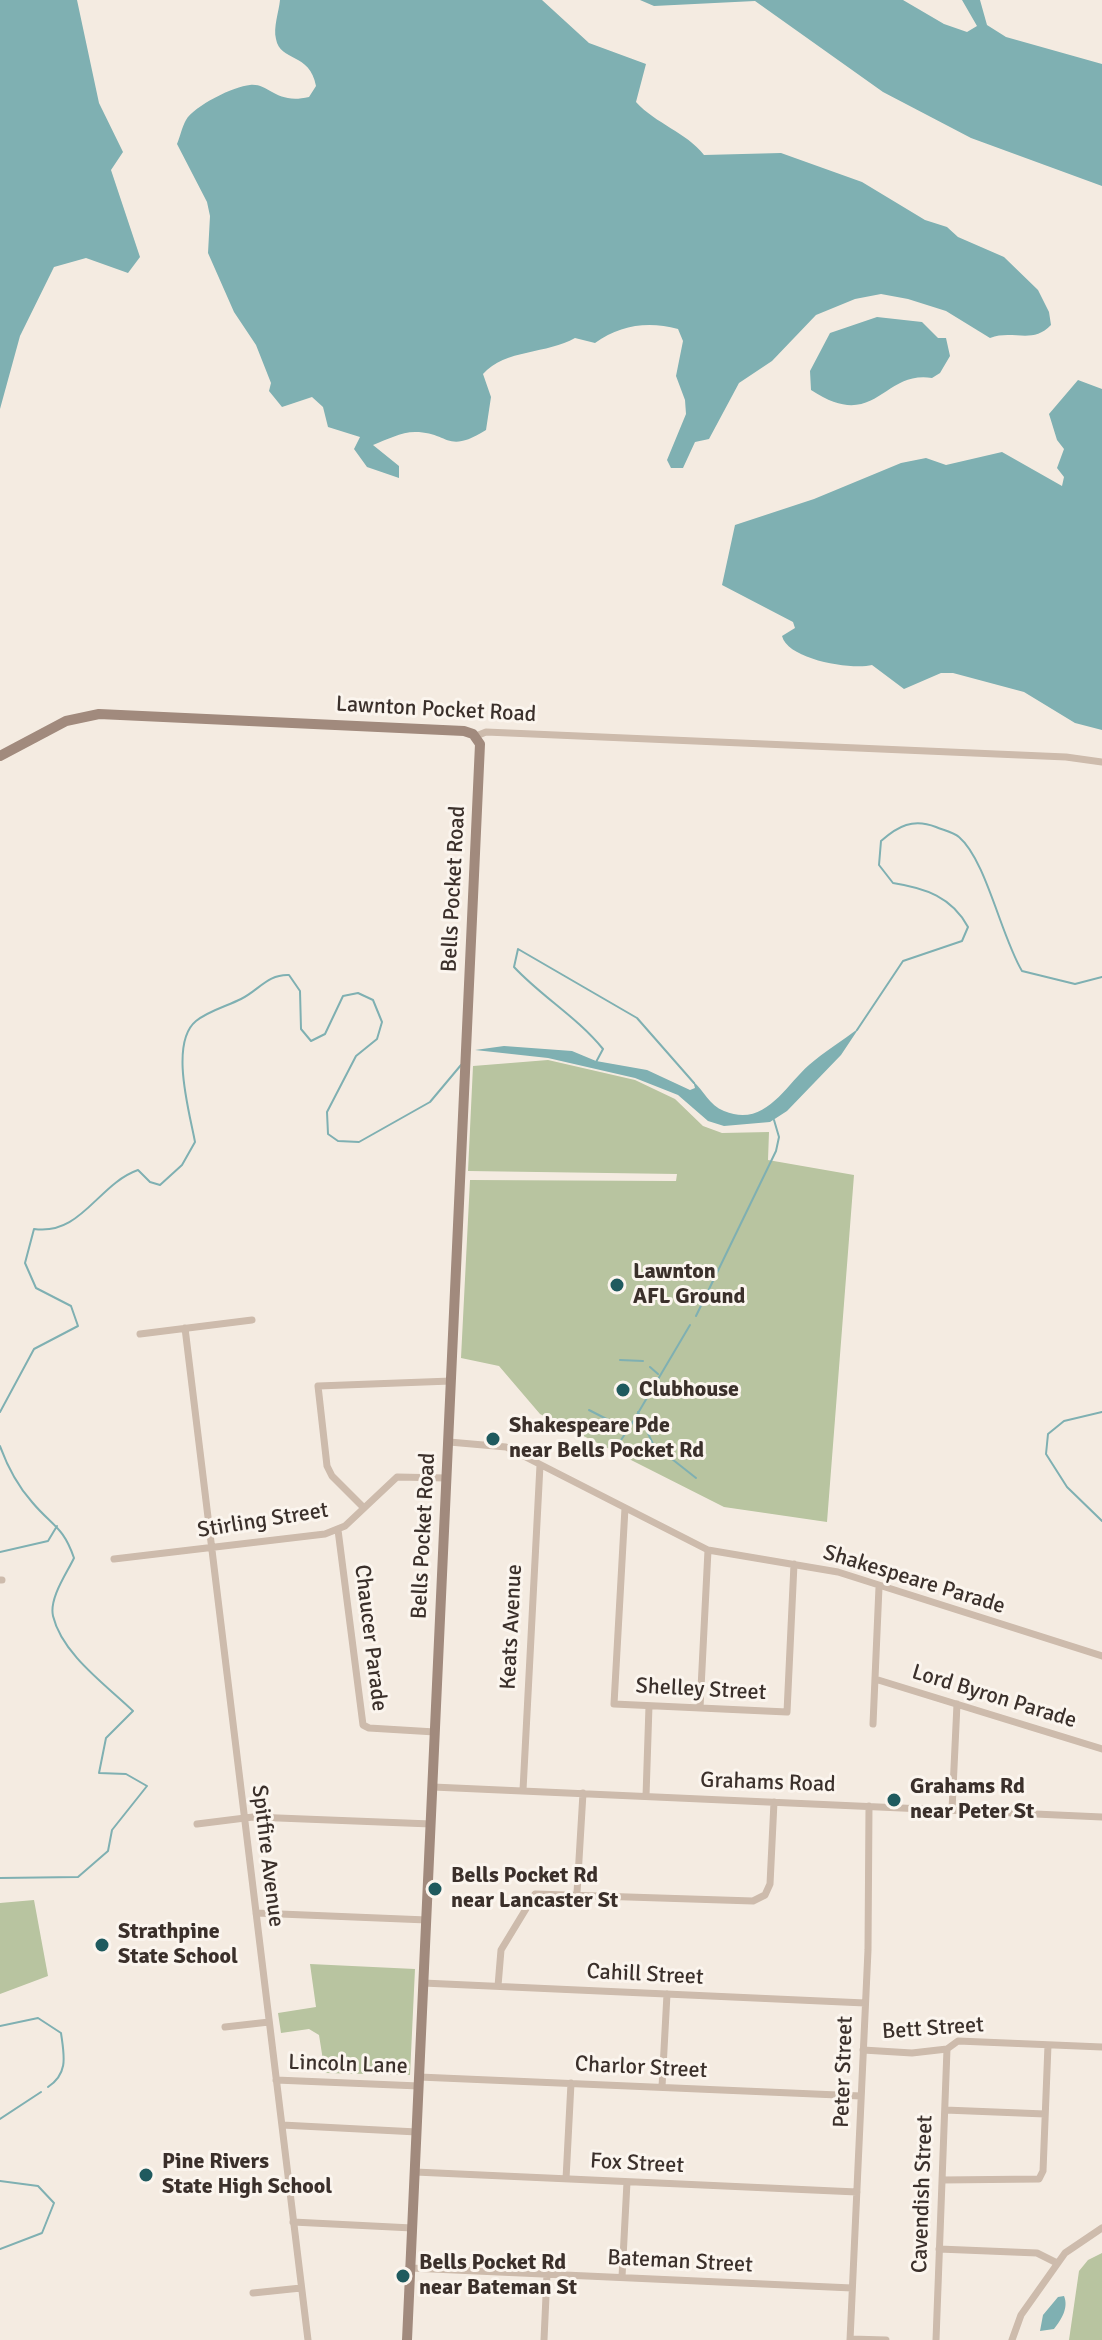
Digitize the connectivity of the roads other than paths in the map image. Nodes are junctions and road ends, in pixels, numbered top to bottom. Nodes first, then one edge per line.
1 (476, 736) junction
2 (0, 756) edge
3 (1102, 762) edge
4 (252, 1320) dead end
5 (185, 1328) junction
6 (140, 1334) dead end
7 (451, 1381) junction
8 (449, 1442) junction
9 (540, 1465) junction
10 (447, 1478) junction
11 (363, 1507) junction
12 (625, 1508) junction
13 (338, 1530) junction
14 (211, 1548) junction
15 (708, 1550) junction
16 (114, 1559) dead end
17 (794, 1564) junction
18 (879, 1587) junction
19 (1102, 1656) edge
20 (875, 1679) junction
21 (957, 1704) junction
22 (649, 1706) junction
23 (700, 1708) junction
24 (873, 1724) dead end
25 (435, 1732) junction
26 (1102, 1749) edge
27 (433, 1787) junction
28 (523, 1790) junction
29 (583, 1793) junction
30 (646, 1796) junction
31 (774, 1802) junction
32 (869, 1806) junction
33 (952, 1810) junction
34 (244, 1817) junction
35 (1102, 1817) edge
36 (197, 1824) dead end
37 (431, 1824) junction
38 (577, 1893) junction
39 (256, 1913) junction
40 (427, 1920) junction
41 (423, 1983) junction
42 (498, 1986) junction
43 (667, 1994) junction
44 (865, 2003) junction
45 (269, 2022) junction
46 (225, 2027) dead end
47 (1048, 2045) junction
48 (1102, 2047) edge
49 (947, 2049) junction
50 (863, 2050) junction
51 (276, 2080) junction
52 (419, 2081) junction
53 (571, 2083) junction
54 (662, 2087) junction
55 (861, 2096) junction
56 (945, 2110) junction
57 (1045, 2114) junction
58 (282, 2125) junction
59 (417, 2132) junction
60 (415, 2172) junction
61 (566, 2179) junction
62 (942, 2180) junction
63 (627, 2182) junction
64 (857, 2192) junction
65 (293, 2222) junction
66 (412, 2228) junction
67 (1102, 2228) edge
68 (939, 2249) junction
69 (1057, 2263) junction
70 (410, 2268) junction
71 (547, 2274) junction
72 (622, 2277) junction
73 (301, 2288) junction
74 (852, 2288) junction
75 (253, 2293) dead end
76 (850, 2339) edge
77 (308, 2340) edge
78 (407, 2340) edge
79 (544, 2340) edge
80 (886, 2340) edge
81 (936, 2340) edge
82 (1012, 2340) edge

1 - 2 main road, Lawnton Pocket Road
1 - 3 street, Lawnton Pocket Road
1 - 7 main road, Bells Pocket Road
4 - 5 street
5 - 6 street
5 - 14 street, Spitfire Avenue
7 - 8 main road, Bells Pocket Road
7 - 11 street
8 - 9 street, Shakespeare Parade
8 - 10 main road, Bells Pocket Road
9 - 12 street, Shakespeare Parade
9 - 28 street, Keats Avenue
10 - 11 street, Stirling Street
10 - 25 main road, Bells Pocket Road
11 - 13 street, Stirling Street
12 - 15 street, Shakespeare Parade
12 - 22 street, Shelley Street
13 - 14 street, Stirling Street
13 - 25 street, Chaucer Parade
14 - 16 street, Stirling Street
14 - 34 street, Spitfire Avenue
15 - 17 street, Shakespeare Parade
15 - 23 street
17 - 18 street, Shakespeare Parade
17 - 23 street, Shelley Street
18 - 19 street, Shakespeare Parade
18 - 20 street
20 - 21 street, Lord Byron Parade
20 - 24 street
21 - 26 street, Lord Byron Parade
21 - 33 street
22 - 23 street, Shelley Street
22 - 30 street
25 - 27 main road, Bells Pocket Road
27 - 28 street, Grahams Road
27 - 37 main road, Bells Pocket Road
28 - 29 street, Grahams Road
29 - 30 street, Grahams Road
29 - 38 street
30 - 31 street, Grahams Road
31 - 32 street, Grahams Road
31 - 38 street
32 - 33 street, Grahams Road
32 - 44 street, Peter Street
33 - 35 street, Grahams Road
34 - 36 street
34 - 37 street
34 - 39 street, Spitfire Avenue
37 - 40 main road, Bells Pocket Road
38 - 42 street
39 - 40 street
39 - 45 street, Spitfire Avenue
40 - 41 main road, Bells Pocket Road
41 - 42 street, Cahill Street
41 - 52 main road, Bells Pocket Road
42 - 43 street, Cahill Street
43 - 44 street, Cahill Street
43 - 54 street
44 - 50 street, Peter Street
45 - 46 street
45 - 51 street, Spitfire Avenue
47 - 48 street, Bett Street
47 - 49 street, Bett Street
47 - 57 street
49 - 50 street, Bett Street
49 - 56 street, Cavendish Street
50 - 55 street, Peter Street
51 - 52 street, Lincoln Lane
51 - 58 street, Spitfire Avenue
52 - 53 street, Charlor Street
52 - 59 main road, Bells Pocket Road
53 - 54 street, Charlor Street
53 - 61 street
54 - 55 street, Charlor Street
55 - 64 street, Peter Street
56 - 57 street
56 - 62 street, Cavendish Street
57 - 62 street
58 - 59 street
58 - 65 street, Spitfire Avenue
59 - 60 main road, Bells Pocket Road
60 - 61 street, Fox Street
60 - 66 main road, Bells Pocket Road
61 - 63 street, Fox Street
62 - 68 street, Cavendish Street
63 - 64 street, Fox Street
63 - 72 street
64 - 74 street, Peter Street
65 - 66 street
65 - 73 street, Spitfire Avenue
66 - 70 main road, Bells Pocket Road
67 - 69 street
68 - 69 street
68 - 81 street, Cavendish Street
69 - 82 street
70 - 71 street, Bateman Street
70 - 78 main road, Bells Pocket Road
71 - 72 street, Bateman Street
71 - 79 street
72 - 74 street, Bateman Street
73 - 75 street
73 - 77 street, Spitfire Avenue
74 - 76 street, Peter Street
76 - 80 street

